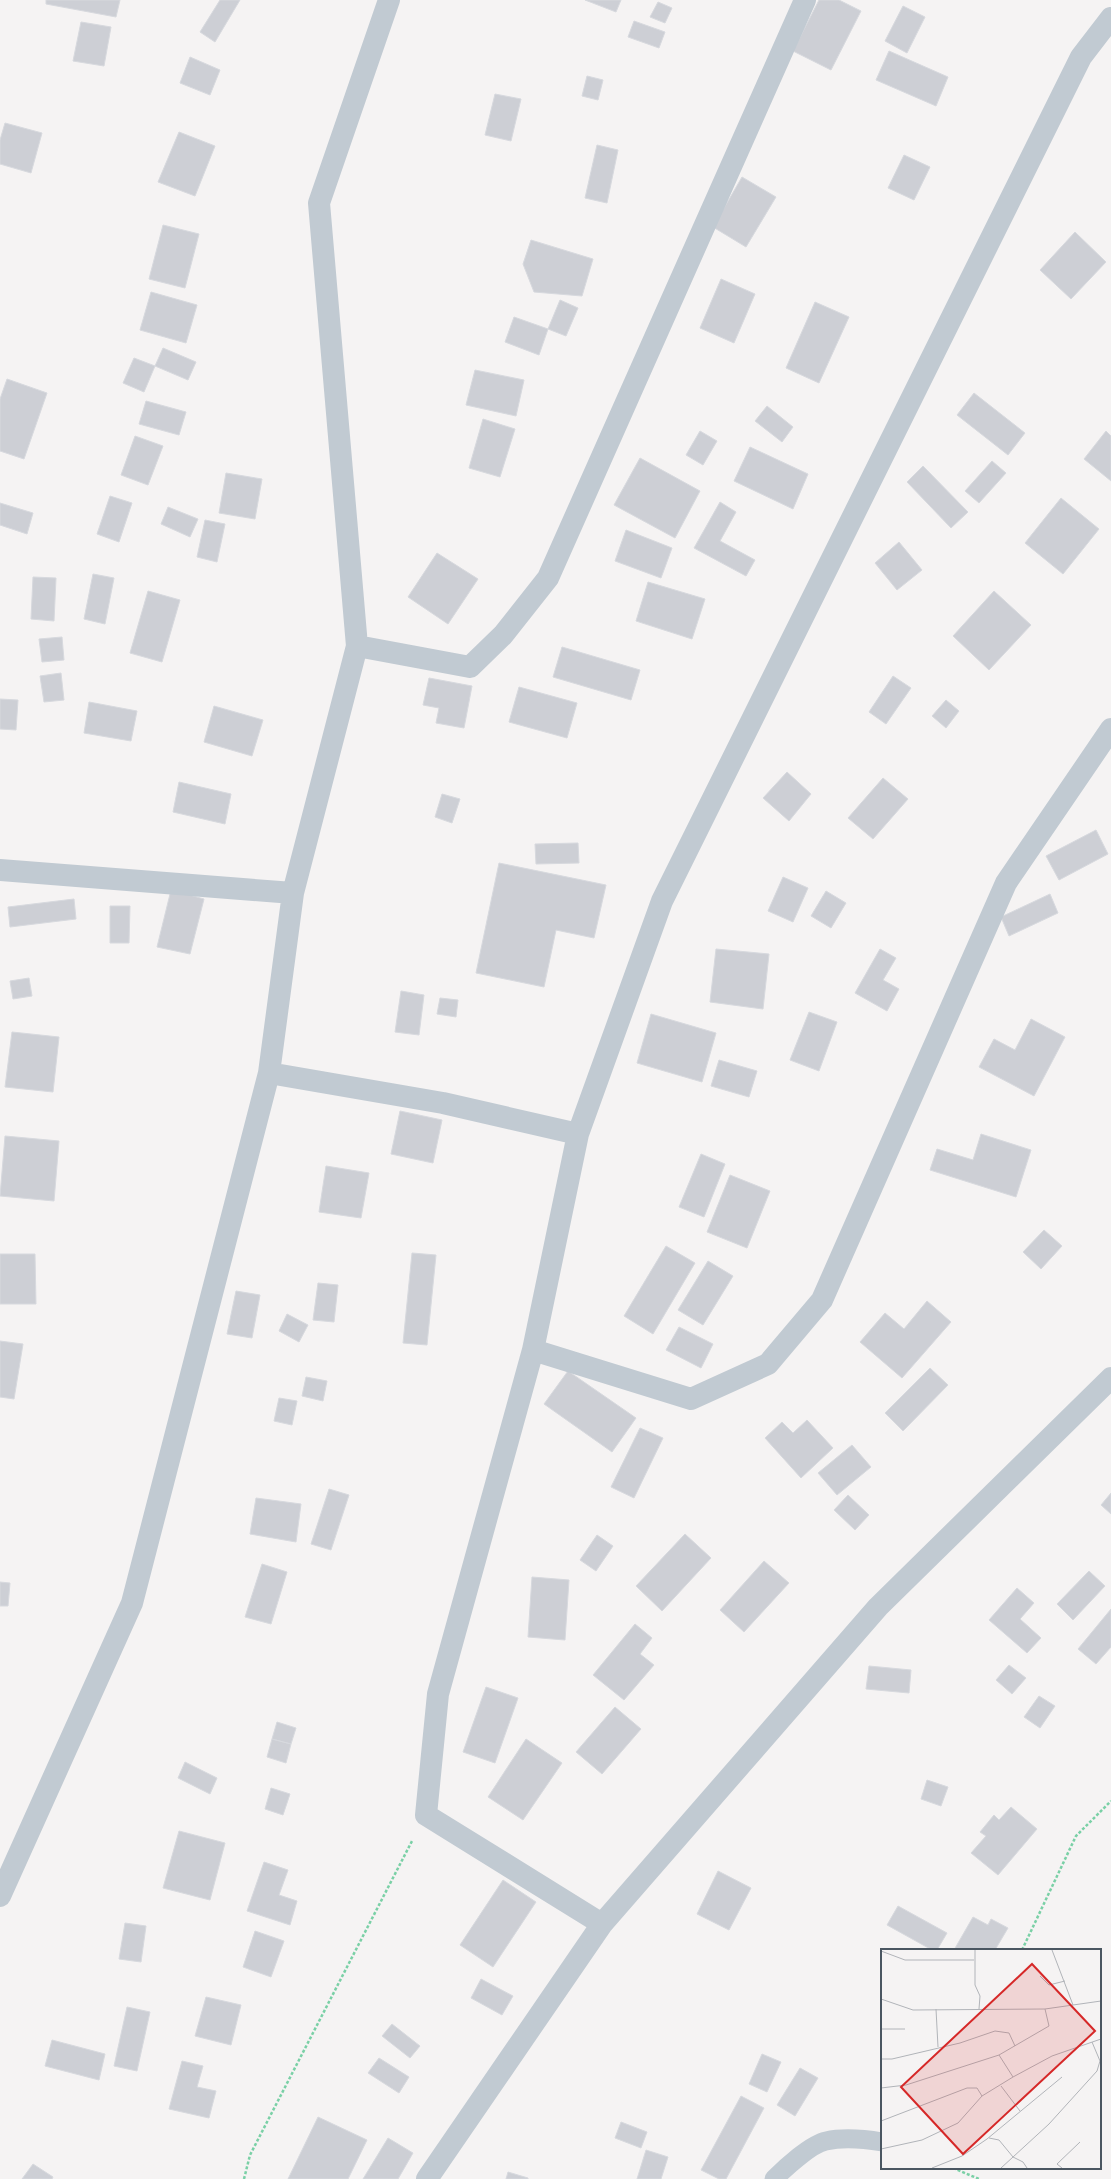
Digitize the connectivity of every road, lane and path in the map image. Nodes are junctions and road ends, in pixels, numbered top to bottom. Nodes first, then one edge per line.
1 (389, 0) edge
2 (805, 0) edge
3 (1111, 18) edge
4 (357, 646) junction
5 (1111, 729) edge
6 (0, 870) edge
7 (293, 893) junction
8 (269, 1073) junction
9 (578, 1134) junction
10 (533, 1350) junction
11 (1111, 1378) edge
12 (1111, 1801) edge
13 (426, 1815) junction
14 (0, 1896) edge
15 (602, 1924) junction
16 (1022, 1949) edge
17 (881, 2142) edge
18 (955, 2169) edge
19 (244, 2179) edge
20 (427, 2179) edge
21 (774, 2179) edge
22 (979, 2179) edge

1 - 4 street
2 - 4 street
3 - 9 street
4 - 7 street
5 - 10 street
6 - 7 street
7 - 8 street
8 - 9 street
8 - 14 street
9 - 10 street
10 - 13 street
11 - 15 street
12 - 16 path
13 - 15 street
13 - 19 path
15 - 20 street
17 - 21 lane
18 - 22 path

